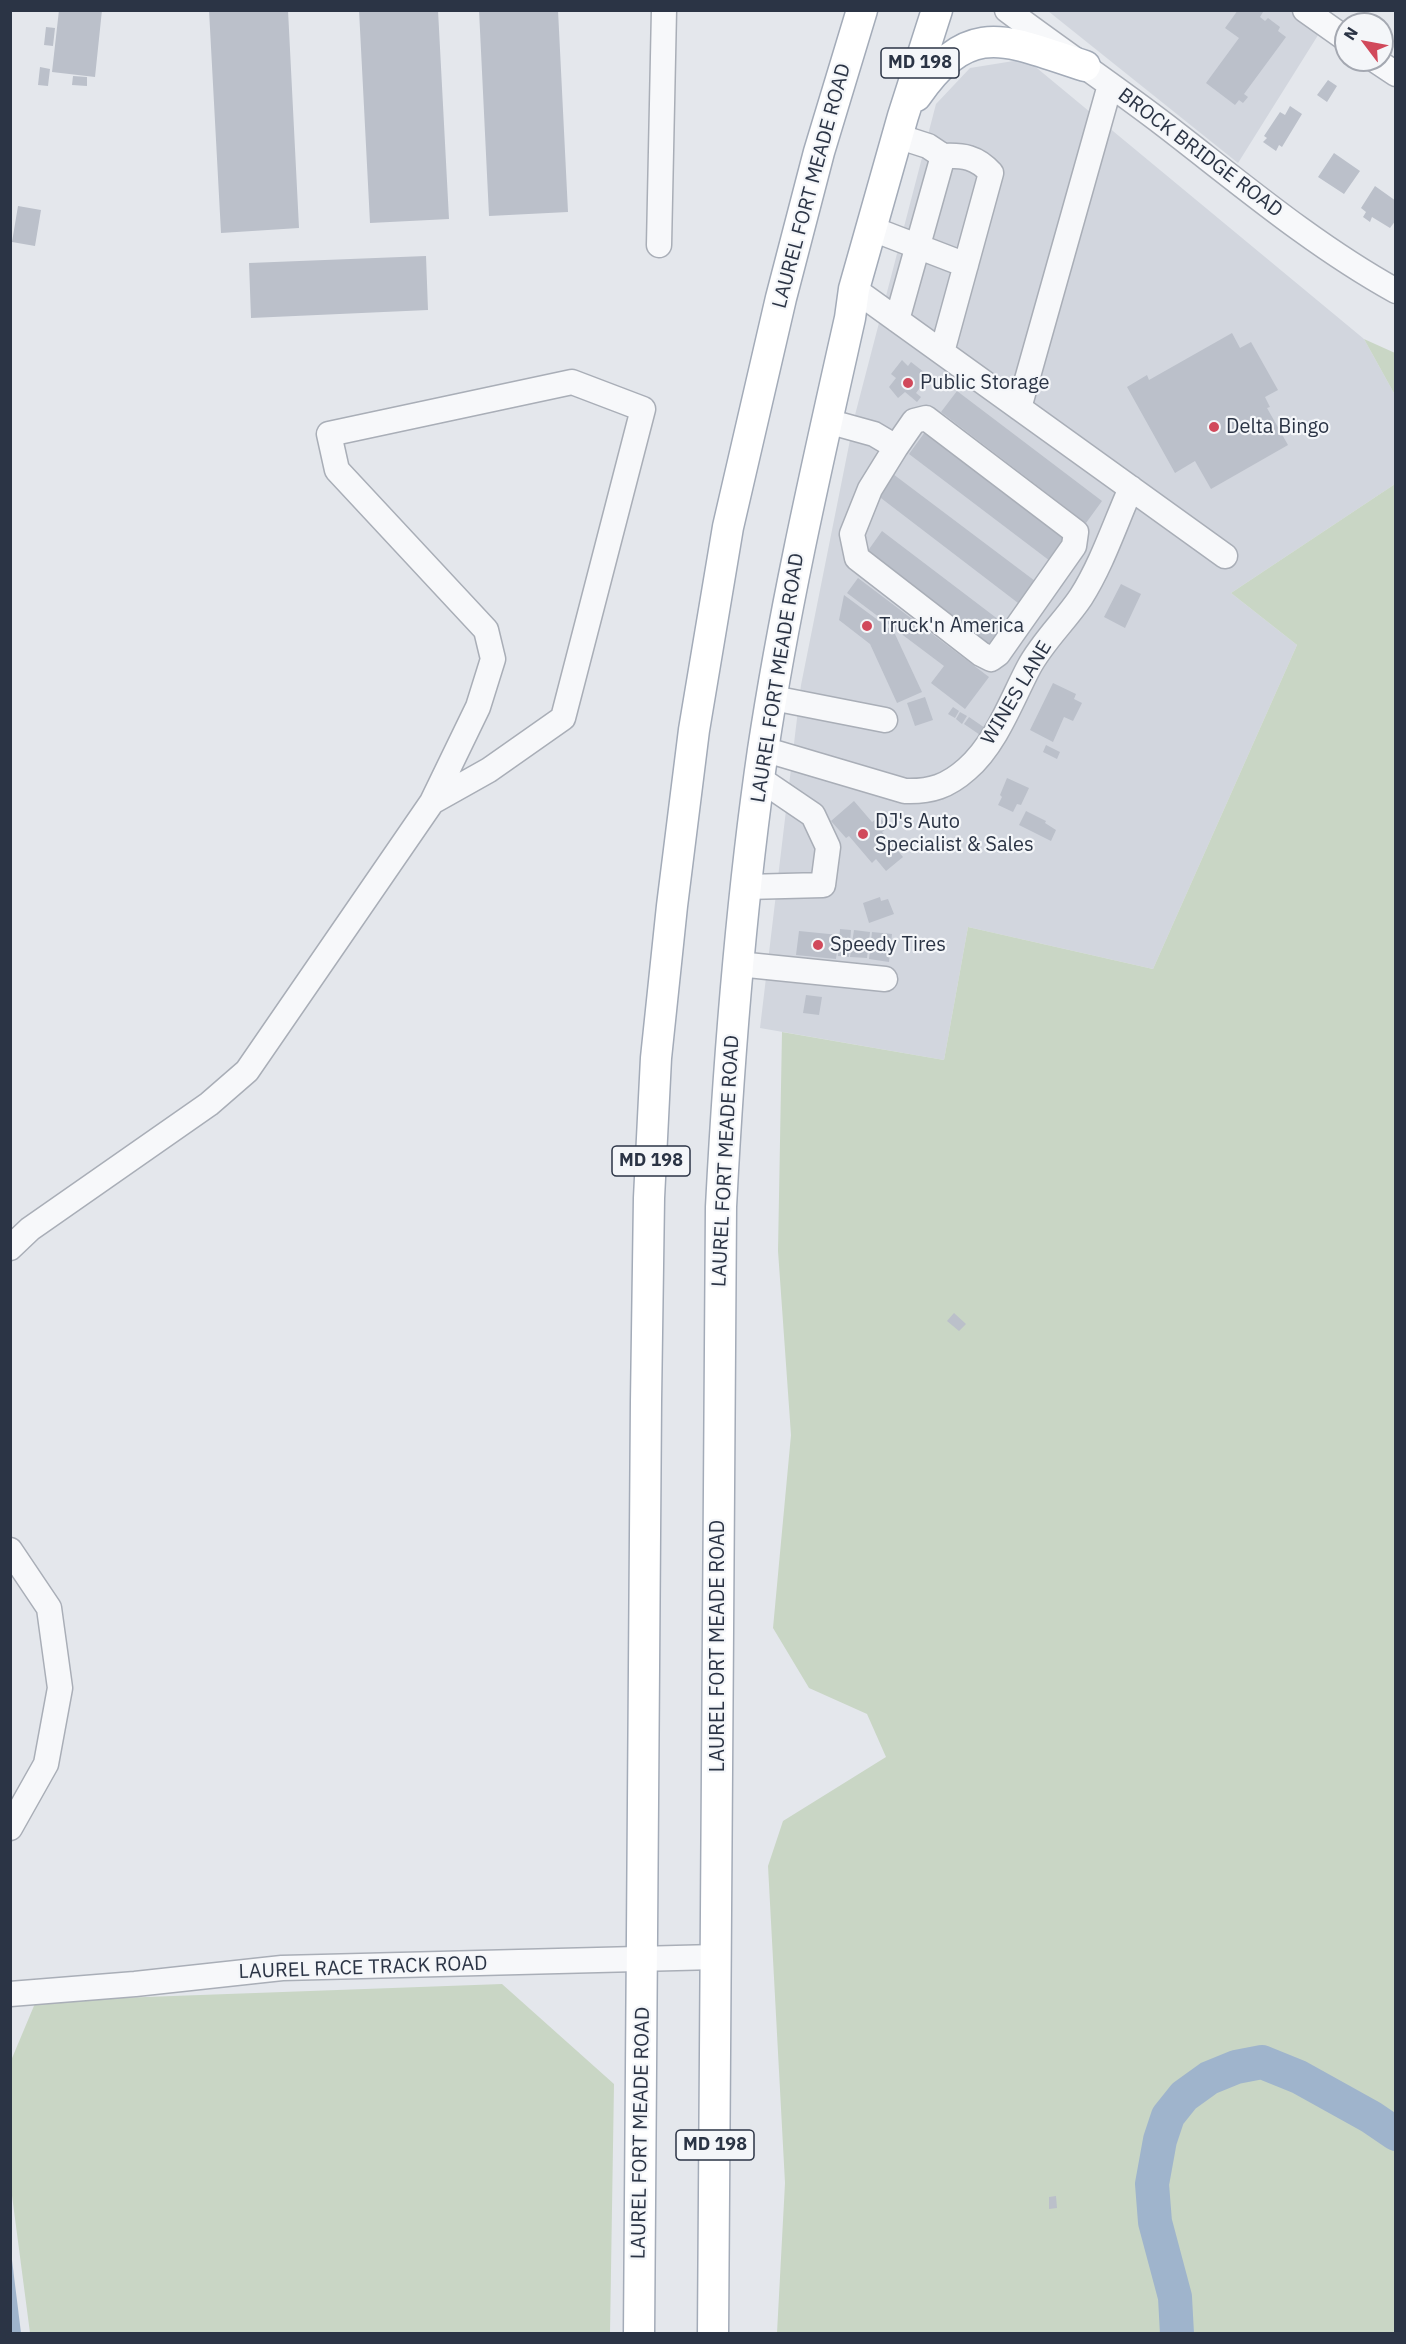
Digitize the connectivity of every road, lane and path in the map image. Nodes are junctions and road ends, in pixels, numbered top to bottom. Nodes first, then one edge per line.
1 (664, 10) edge
2 (862, 10) edge
3 (937, 10) edge
4 (1305, 10) edge
5 (1015, 13) edge
6 (1334, 31) edge
7 (1084, 66) junction
8 (1110, 85) junction
9 (900, 126) junction
10 (943, 156) junction
11 (870, 228) junction
12 (659, 245) dead end
13 (918, 246) junction
14 (966, 265) junction
15 (854, 289) junction
16 (1395, 291) edge
17 (897, 320) junction
18 (942, 352) junction
19 (1019, 408) junction
20 (827, 421) junction
21 (896, 447) junction
22 (1131, 488) junction
23 (1226, 556) dead end
24 (773, 698) junction
25 (885, 720) dead end
26 (764, 749) junction
27 (760, 779) junction
28 (432, 802) junction
29 (746, 887) junction
30 (738, 964) junction
31 (885, 979) dead end
32 (10, 1248) edge
33 (10, 1550) edge
34 (10, 1828) edge
35 (716, 1958) junction
36 (643, 1959) junction
37 (10, 1994) edge
38 (639, 2334) edge
39 (713, 2334) edge

1 - 12 street
2 - 36 main road, LAUREL FORT MEADE ROAD / MD 198
3 - 9 main road, LAUREL FORT MEADE ROAD / MD 198
4 - 6 street
5 - 7 street, BROCK BRIDGE ROAD
7 - 8 street, BROCK BRIDGE ROAD
7 - 9 main road
8 - 16 street, BROCK BRIDGE ROAD
8 - 19 street
9 - 10 street
9 - 11 main road, LAUREL FORT MEADE ROAD / MD 198
10 - 13 street
10 - 14 street
11 - 13 street
11 - 15 main road, LAUREL FORT MEADE ROAD / MD 198
13 - 14 street
13 - 17 street
14 - 18 street
15 - 17 street
15 - 20 main road, LAUREL FORT MEADE ROAD / MD 198
17 - 18 street
18 - 19 street
19 - 22 street
20 - 21 street
20 - 24 main road, LAUREL FORT MEADE ROAD / MD 198
21 - 21 street
22 - 23 street
22 - 26 street, WINES LANE
24 - 25 street
24 - 26 main road, LAUREL FORT MEADE ROAD / MD 198
26 - 27 main road, LAUREL FORT MEADE ROAD / MD 198
27 - 29 main road, LAUREL FORT MEADE ROAD / MD 198
27 - 29 street
28 - 28 street
28 - 32 street
29 - 30 main road, LAUREL FORT MEADE ROAD / MD 198
30 - 31 street
30 - 35 main road, LAUREL FORT MEADE ROAD / MD 198
33 - 34 street
35 - 36 street, LAUREL RACE TRACK ROAD
35 - 39 main road, LAUREL FORT MEADE ROAD / MD 198
36 - 37 street, LAUREL RACE TRACK ROAD
36 - 38 main road, LAUREL FORT MEADE ROAD / MD 198

